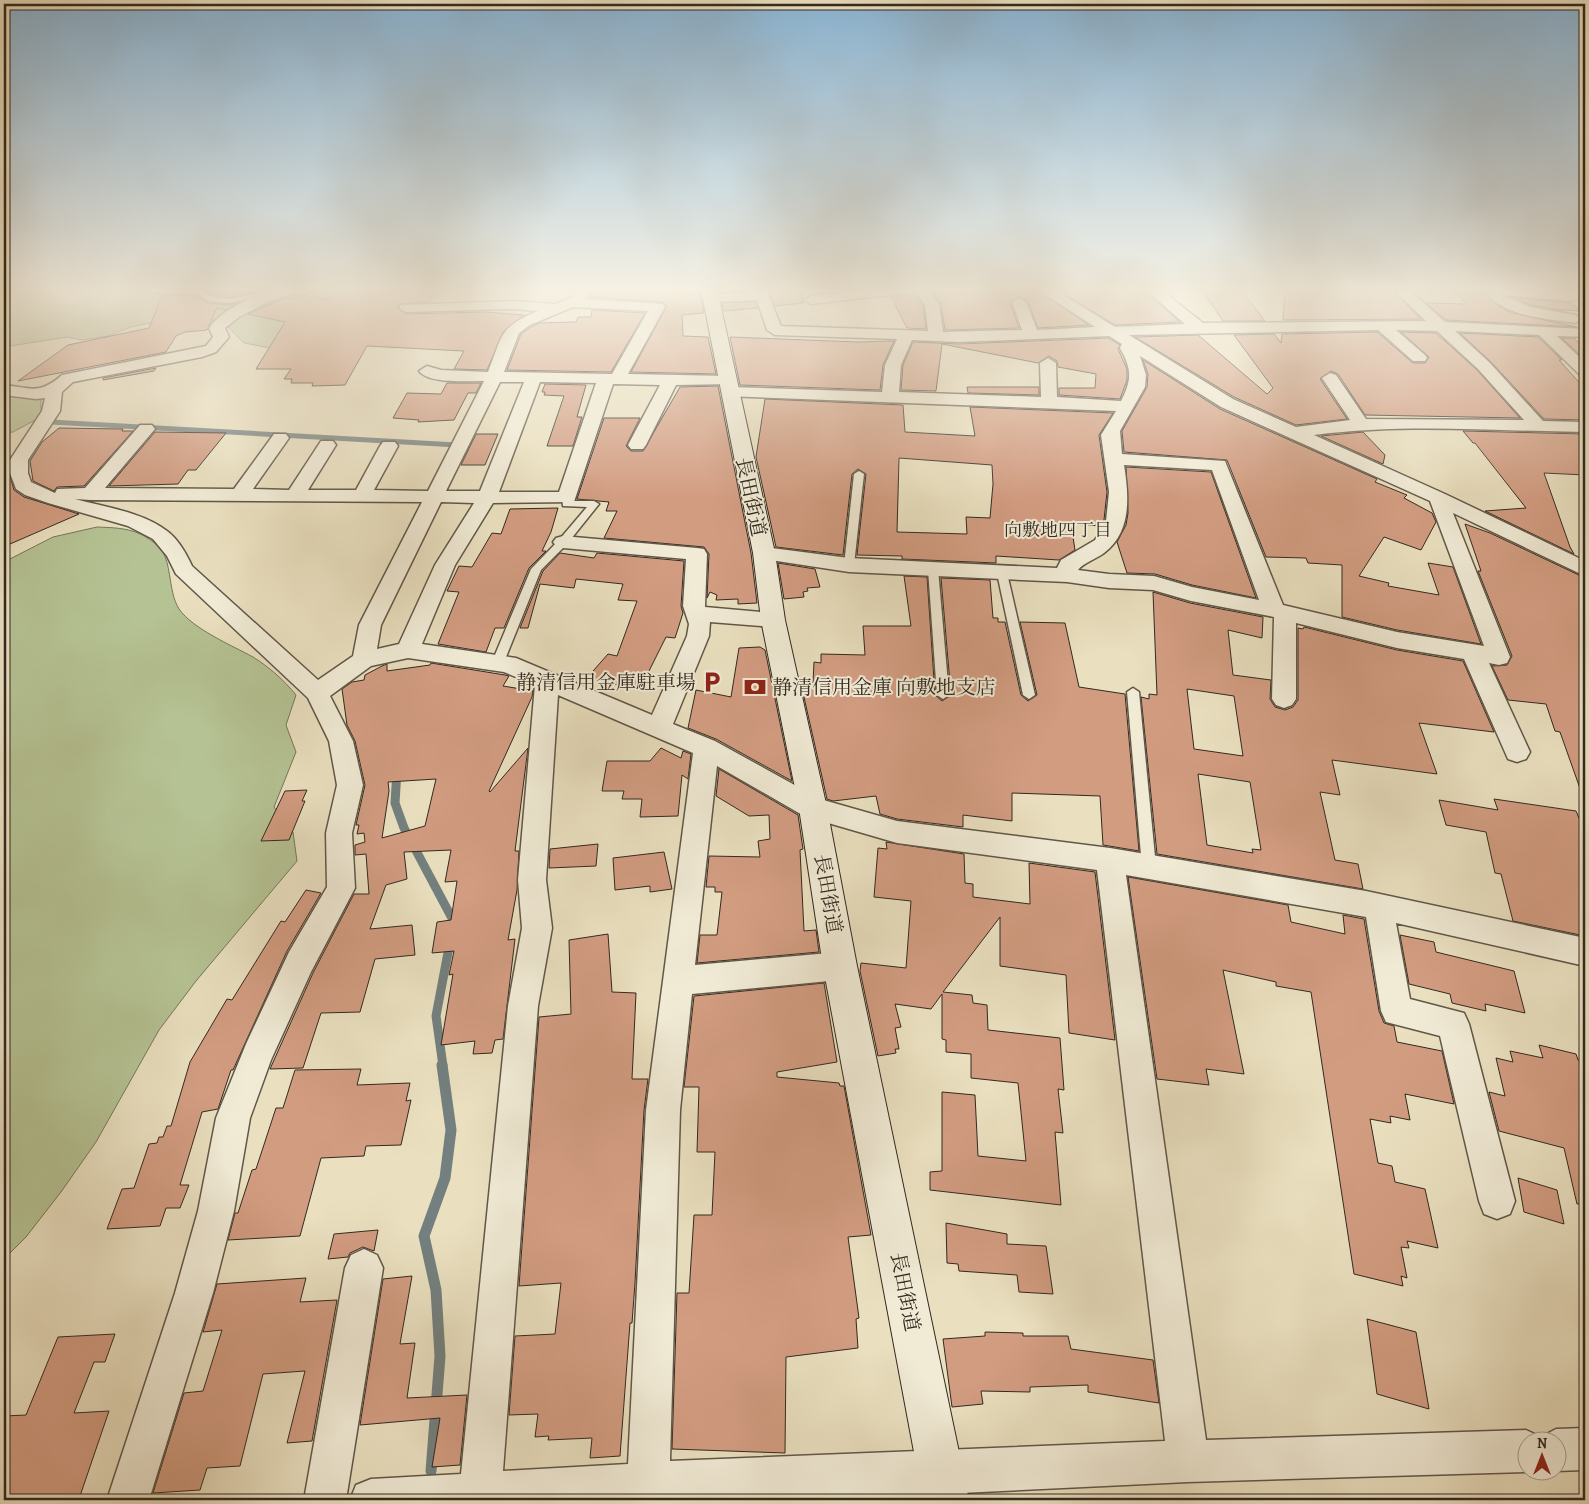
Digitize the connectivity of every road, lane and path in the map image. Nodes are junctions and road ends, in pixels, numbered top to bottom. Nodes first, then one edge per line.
1 (168, 359) edge
2 (501, 359) edge
3 (625, 359) edge
4 (723, 359) edge
5 (895, 359) edge
6 (1134, 359) edge
7 (1158, 359) edge
8 (1476, 359) edge
9 (1572, 359) edge
10 (1048, 363) dead end
11 (427, 370) dead end
12 (1585, 372) edge
13 (494, 377) junction
14 (534, 378) junction
15 (1330, 378) dead end
16 (612, 379) junction
17 (670, 381) junction
18 (729, 387) junction
19 (4, 390) edge
20 (54, 391) junction
21 (890, 396) junction
22 (1049, 402) junction
23 (1127, 407) junction
24 (1361, 424) junction
25 (1537, 424) junction
26 (1585, 427) edge
27 (146, 429) dead end
28 (1293, 433) junction
29 (280, 438) dead end
30 (327, 445) dead end
31 (389, 446) dead end
32 (637, 446) dead end
33 (1114, 460) junction
34 (859, 474) dead end
35 (21, 486) edge
36 (90, 494) junction
37 (239, 495) junction
38 (295, 495) junction
39 (362, 496) junction
40 (435, 496) junction
41 (488, 496) junction
42 (567, 498) junction
43 (1438, 498) junction
44 (563, 542) junction
45 (764, 553) junction
46 (849, 564) junction
47 (1585, 569) edge
48 (933, 570) junction
49 (1002, 573) junction
50 (1067, 575) junction
51 (1280, 612) junction
52 (698, 614) junction
53 (772, 620) junction
54 (408, 650) junction
55 (1473, 653) junction
56 (364, 660) junction
57 (498, 662) junction
58 (547, 681) junction
59 (1133, 692) dead end
60 (317, 693) junction
61 (1029, 694) dead end
62 (943, 695) dead end
63 (1284, 699) dead end
64 (658, 729) junction
65 (706, 748) junction
66 (1517, 752) dead end
67 (812, 808) junction
68 (1110, 860) junction
69 (1149, 867) junction
70 (1379, 908) junction
71 (1585, 952) edge
72 (840, 966) junction
73 (678, 981) junction
74 (1497, 1201) dead end
75 (364, 1268) dead end
76 (1585, 1449) edge
77 (1566, 1450) edge
78 (1516, 1451) edge
79 (1188, 1462) junction
80 (648, 1484) junction
81 (943, 1487) edge
82 (729, 1490) edge
83 (480, 1494) junction
84 (128, 1500) edge
85 (325, 1500) edge
86 (390, 1500) edge

1 - 20 street
2 - 13 street
3 - 16 street
4 - 18 main road, 長田街道
5 - 21 street
6 - 23 street
7 - 28 street
8 - 25 street
9 - 12 street
10 - 22 street
11 - 13 street
13 - 14 street
13 - 40 street
14 - 16 street
14 - 41 street
15 - 24 street
16 - 17 street
16 - 42 street
17 - 18 street
17 - 32 street
18 - 21 street
18 - 45 main road, 長田街道
19 - 20 street
20 - 35 street
21 - 22 street
22 - 23 street
23 - 33 street
24 - 25 street
24 - 28 street
25 - 26 street
27 - 36 street
28 - 43 street
29 - 37 street
30 - 38 street
31 - 39 street
33 - 50 street
33 - 51 street
34 - 46 lane
35 - 36 street
35 - 60 street
36 - 37 street
37 - 38 street
38 - 39 street
39 - 40 street
40 - 41 street
40 - 56 street
41 - 42 street
41 - 54 street
42 - 44 lane
43 - 47 street
43 - 55 street
44 - 52 street
44 - 57 lane
45 - 46 street
45 - 53 main road, 長田街道
46 - 48 street
48 - 49 street
48 - 62 lane
49 - 50 street
49 - 61 lane
50 - 51 street
51 - 55 street
51 - 63 street
52 - 53 street
52 - 64 street
53 - 67 main road, 長田街道
54 - 56 street
54 - 57 street
55 - 66 street
56 - 60 street
57 - 58 street
58 - 64 street
58 - 83 street
59 - 69 lane
60 - 84 street
64 - 65 street
65 - 67 street
65 - 73 street
67 - 68 street
67 - 72 main road, 長田街道
68 - 69 street
68 - 79 street
69 - 70 street
70 - 71 street
70 - 74 street
72 - 73 street
72 - 81 main road, 長田街道
73 - 80 street
75 - 85 street
76 - 77 street
78 - 79 street
79 - 81 street
80 - 82 street
80 - 83 street
81 - 82 street
83 - 86 street

